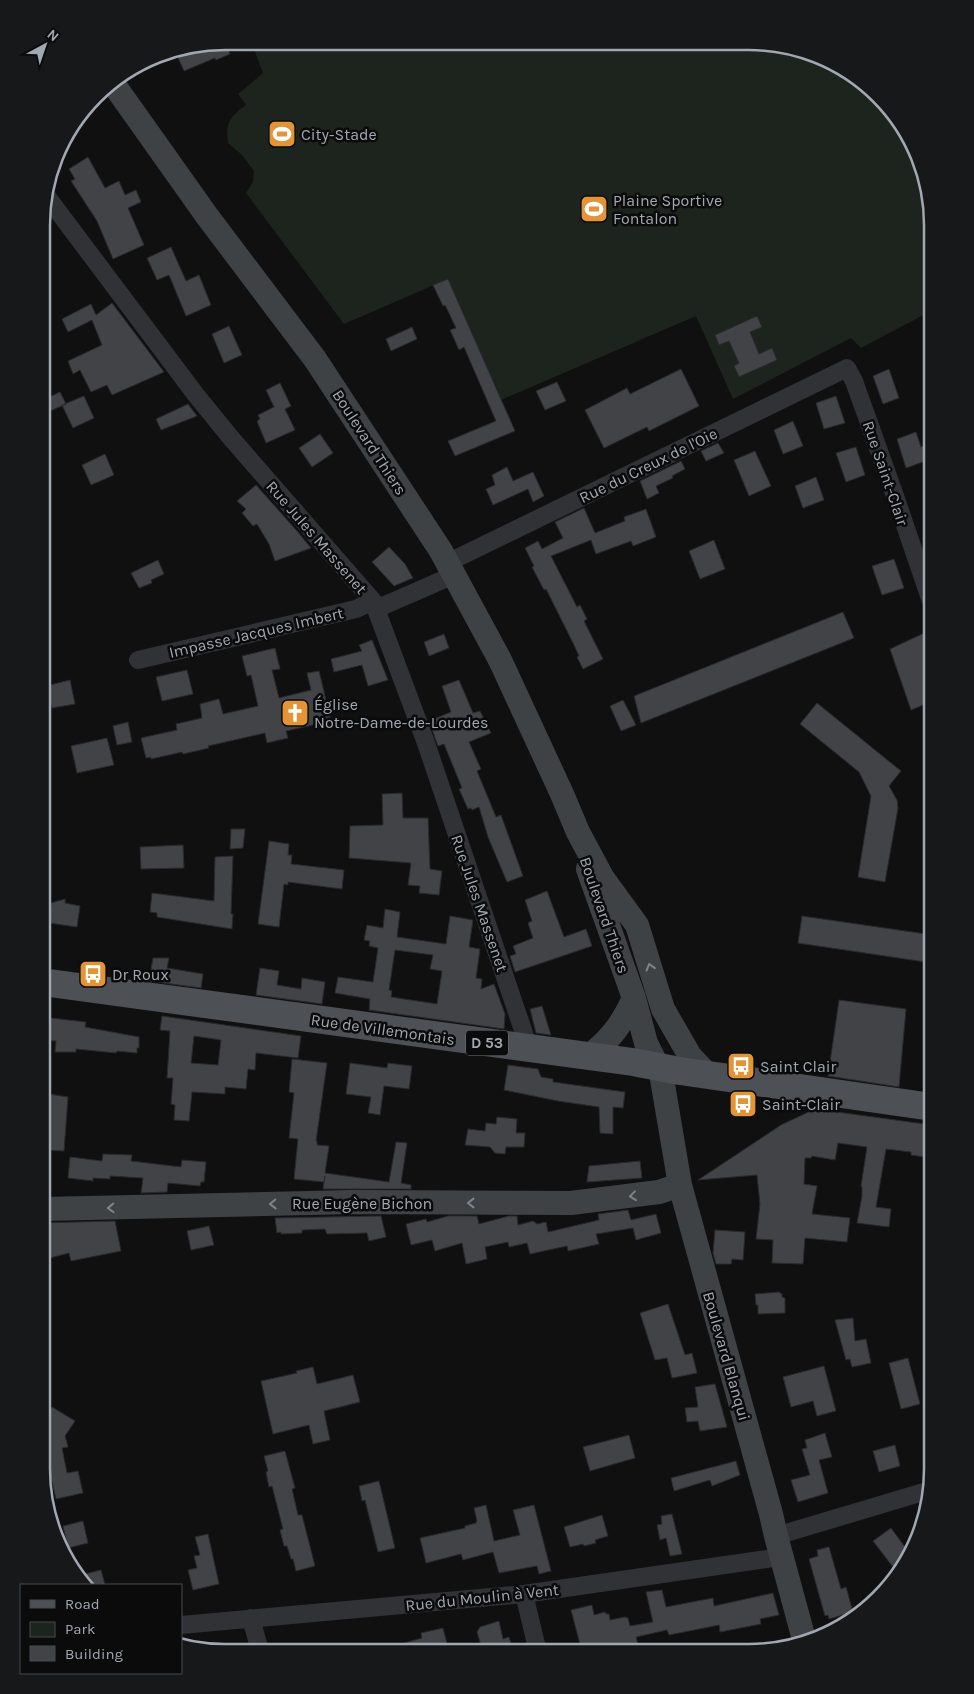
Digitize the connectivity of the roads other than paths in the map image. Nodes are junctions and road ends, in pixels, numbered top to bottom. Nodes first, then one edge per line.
1 (116, 88) edge
2 (51, 202) edge
3 (848, 368) joint
4 (924, 564) edge
5 (451, 569) junction
6 (374, 605) junction
7 (138, 660) dead end
8 (578, 832) junction
9 (50, 983) edge
10 (634, 998) junction
11 (663, 1009) junction
12 (529, 1048) junction
13 (589, 1056) junction
14 (657, 1067) junction
15 (708, 1075) junction
16 (924, 1105) edge
17 (680, 1185) junction
18 (50, 1209) edge
19 (922, 1493) edge
20 (778, 1546) junction
21 (524, 1594) junction
22 (251, 1618) junction
23 (182, 1626) edge
24 (803, 1636) edge
25 (258, 1644) edge
26 (536, 1644) edge

1 - 5 main road, Boulevard Thiers
2 - 6 street, Rue Jules Massenet
3 - 4 street, Rue Saint-Clair
3 - 5 street, Rue du Creux de l'Oie
5 - 6 street, Rue du Creux de l'Oie
5 - 8 main road, Boulevard Thiers
6 - 7 street, Impasse Jacques Imbert
6 - 12 street, Rue Jules Massenet
8 - 10 main road, Boulevard Thiers
11 -> 8 main road, Boulevard Thiers
9 - 12 main road, Rue de Villemontais / D 53
10 - 13 main road
10 - 14 main road, Boulevard Thiers
11 - 14 main road, Boulevard Thiers
11 - 15 main road, Boulevard Thiers
12 - 13 main road, Rue de Villemontais / D 53
13 - 14 main road, Rue de Villemontais / D 53
14 - 15 main road, Rue de Villemontais / D 53
14 - 17 main road, Boulevard Blanqui
15 - 16 main road, Rue de Villemontais / D 53
17 -> 18 main road, Rue Eugène Bichon
17 - 20 main road, Boulevard Blanqui
19 - 20 street, Rue du Moulin à Vent
20 - 21 street, Rue du Moulin à Vent
20 - 24 main road, Boulevard Blanqui
21 - 22 street, Rue du Moulin à Vent
21 - 26 street
22 - 23 street, Rue du Moulin à Vent
22 - 25 street

